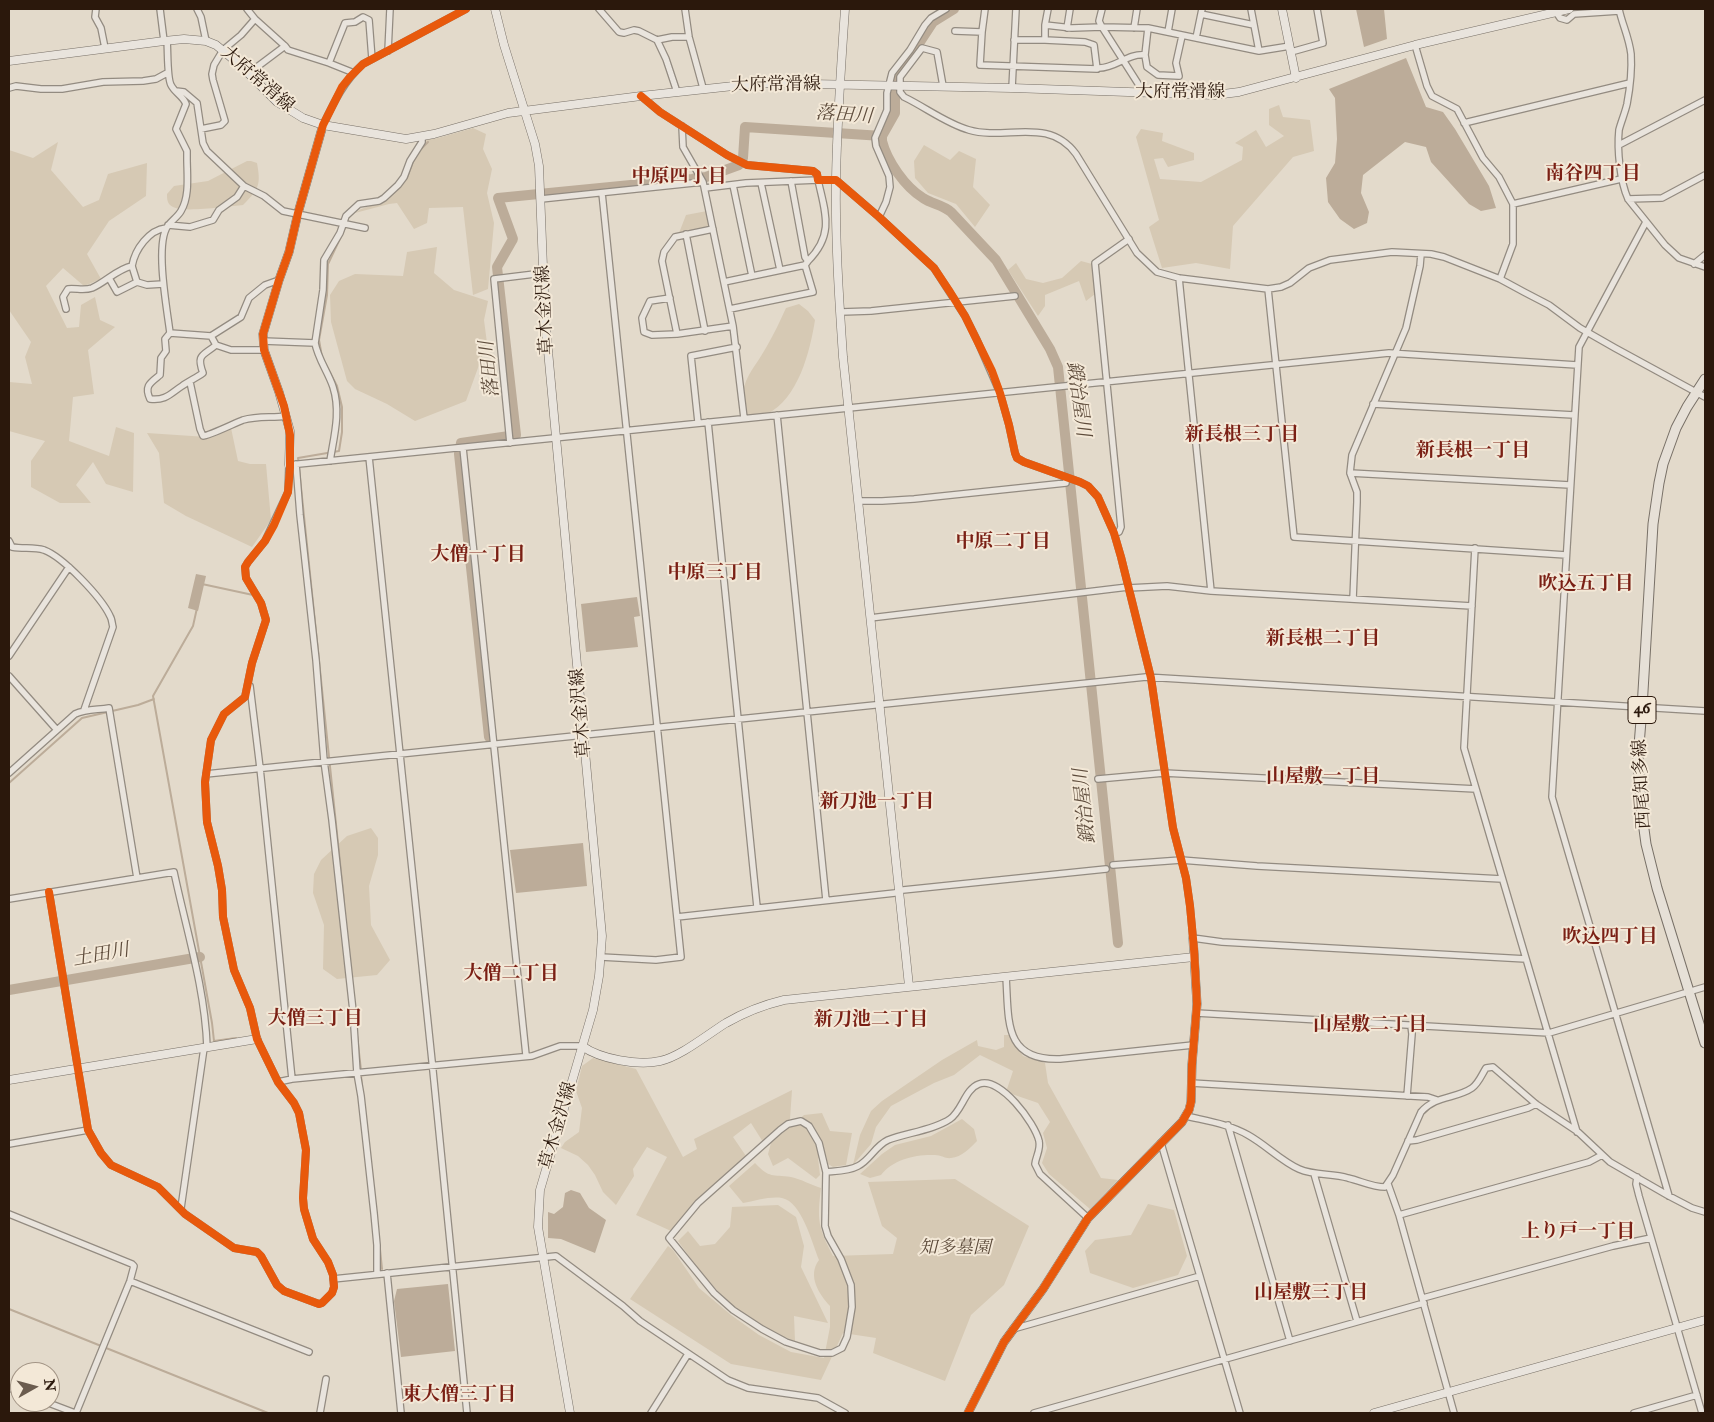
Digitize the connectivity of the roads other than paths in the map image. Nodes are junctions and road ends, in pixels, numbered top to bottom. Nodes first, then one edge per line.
1 (96, 9) edge
2 (160, 9) edge
3 (197, 9) edge
4 (247, 9) edge
5 (390, 9) edge
6 (451, 9) edge
7 (466, 9) edge
8 (495, 9) edge
9 (599, 9) edge
10 (684, 9) edge
11 (845, 9) edge
12 (946, 9) edge
13 (986, 9) edge
14 (1016, 9) edge
15 (1048, 9) edge
16 (1070, 9) edge
17 (1102, 9) edge
18 (1137, 9) edge
19 (1172, 9) edge
20 (1251, 9) edge
21 (1282, 9) edge
22 (1317, 9) edge
23 (1569, 9) edge
24 (1619, 10) edge
25 (1201, 12) edge
26 (1556, 12) junction
27 (459, 13) junction
28 (255, 19) junction
29 (1254, 25) junction
30 (1045, 26) junction
31 (1102, 27) junction
32 (1068, 28) junction
33 (1134, 28) junction
34 (1148, 28) junction
35 (955, 31) dead end
36 (982, 32) junction
37 (1168, 32) junction
38 (1182, 36) junction
39 (689, 37) junction
40 (1196, 38) junction
41 (657, 40) junction
42 (1014, 40) junction
43 (1045, 40) junction
44 (166, 41) junction
45 (206, 41) junction
46 (1415, 45) junction
47 (285, 46) junction
48 (105, 48) junction
49 (1290, 49) junction
50 (223, 50) junction
51 (388, 51) junction
52 (1260, 51) junction
53 (1145, 55) junction
54 (372, 59) junction
55 (1124, 59) junction
56 (9, 61) edge
57 (329, 63) junction
58 (1013, 67) junction
59 (1099, 68) dead end
60 (354, 72) junction
61 (168, 73) junction
62 (249, 73) junction
63 (1296, 78) junction
64 (1630, 83) junction
65 (840, 85) junction
66 (894, 86) junction
67 (943, 86) junction
68 (9, 88) edge
69 (703, 88) junction
70 (1012, 88) junction
71 (176, 92) junction
72 (677, 92) junction
73 (1144, 93) junction
74 (641, 96) junction
75 (1705, 100) edge
76 (525, 111) junction
77 (1464, 123) junction
78 (323, 125) junction
79 (682, 126) junction
80 (201, 129) junction
81 (422, 136) junction
82 (1619, 145) junction
83 (1705, 176) edge
84 (1621, 179) junction
85 (818, 180) junction
86 (836, 180) junction
87 (791, 181) junction
88 (761, 183) junction
89 (704, 185) junction
90 (733, 185) junction
91 (244, 186) junction
92 (602, 193) junction
93 (541, 199) junction
94 (1628, 199) junction
95 (1513, 204) junction
96 (298, 213) junction
97 (879, 217) junction
98 (1646, 222) junction
99 (344, 223) junction
100 (167, 227) junction
101 (365, 228) dead end
102 (713, 229) junction
103 (686, 234) junction
104 (1129, 239) junction
105 (1421, 254) junction
106 (1705, 255) edge
107 (806, 263) junction
108 (1694, 264) junction
109 (132, 266) junction
110 (1705, 267) edge
111 (780, 270) junction
112 (543, 274) junction
113 (752, 276) junction
114 (109, 278) junction
115 (1179, 278) junction
116 (279, 280) junction
117 (1500, 280) junction
118 (137, 282) junction
119 (724, 282) junction
120 (163, 284) junction
121 (1268, 289) junction
122 (1015, 296) dead end
123 (670, 298) junction
124 (956, 303) junction
125 (730, 309) junction
126 (66, 310) dead end
127 (841, 312) junction
128 (734, 326) junction
129 (705, 331) junction
130 (1586, 331) junction
131 (170, 333) junction
132 (677, 334) junction
133 (211, 336) junction
134 (263, 341) junction
135 (315, 343) junction
136 (216, 345) junction
137 (736, 347) junction
138 (264, 350) junction
139 (1394, 355) junction
140 (1276, 364) junction
141 (1577, 365) junction
142 (1188, 374) junction
143 (1705, 380) edge
144 (190, 382) junction
145 (1106, 382) junction
146 (1000, 392) junction
147 (1696, 392) junction
148 (1705, 397) edge
149 (1373, 404) junction
150 (849, 409) junction
151 (777, 415) junction
152 (286, 416) junction
153 (1574, 416) junction
154 (744, 418) junction
155 (698, 422) junction
156 (708, 422) junction
157 (627, 431) junction
158 (556, 438) junction
159 (510, 443) junction
160 (463, 448) junction
161 (369, 457) junction
162 (330, 461) junction
163 (293, 464) junction
164 (1350, 472) junction
165 (1069, 478) junction
166 (1570, 485) junction
167 (858, 501) junction
168 (1114, 533) junction
169 (1356, 540) junction
170 (9, 543) edge
171 (1475, 548) junction
172 (1566, 554) junction
173 (69, 567) junction
174 (1128, 588) junction
175 (1211, 591) junction
176 (1353, 599) junction
177 (1472, 606) junction
178 (870, 618) junction
179 (9, 656) edge
180 (9, 676) edge
181 (1151, 678) junction
182 (249, 679) junction
183 (1468, 696) junction
184 (1557, 702) junction
185 (880, 705) junction
186 (1642, 708) junction
187 (84, 710) junction
188 (807, 712) junction
189 (1705, 712) edge
190 (737, 719) junction
191 (656, 728) junction
192 (57, 730) junction
193 (584, 735) junction
194 (494, 744) junction
195 (400, 754) junction
196 (324, 761) junction
197 (260, 768) junction
198 (9, 773) edge
199 (1164, 773) junction
200 (206, 774) junction
201 (1101, 779) dead end
202 (1476, 789) junction
203 (1181, 860) junction
204 (1113, 865) dead end
205 (1106, 869) dead end
206 (137, 878) junction
207 (1502, 879) junction
208 (49, 892) junction
209 (899, 892) junction
210 (9, 899) edge
211 (826, 900) junction
212 (757, 907) junction
213 (677, 916) junction
214 (1193, 938) junction
215 (601, 956) junction
216 (1194, 957) junction
217 (1526, 959) junction
218 (1006, 977) junction
219 (909, 986) junction
220 (1705, 987) edge
221 (1690, 991) junction
222 (1196, 1013) junction
223 (1616, 1014) junction
224 (1411, 1026) junction
225 (1549, 1033) junction
226 (257, 1039) junction
227 (1705, 1043) edge
228 (582, 1046) junction
229 (1193, 1046) junction
230 (206, 1047) junction
231 (526, 1055) junction
232 (432, 1065) junction
233 (78, 1069) junction
234 (357, 1073) junction
235 (292, 1079) junction
236 (9, 1080) edge
237 (278, 1082) junction
238 (1191, 1083) junction
239 (1407, 1096) junction
240 (1437, 1100) junction
241 (1536, 1104) junction
242 (1186, 1116) junction
243 (1228, 1125) junction
244 (88, 1130) junction
245 (1578, 1132) junction
246 (1408, 1141) junction
247 (9, 1144) edge
248 (1161, 1144) junction
249 (1602, 1155) junction
250 (826, 1172) junction
251 (1314, 1174) junction
252 (1637, 1177) junction
253 (1388, 1184) junction
254 (1670, 1196) junction
255 (181, 1208) junction
256 (1705, 1212) edge
257 (9, 1214) edge
258 (1399, 1215) junction
259 (1088, 1218) junction
260 (1651, 1238) junction
261 (542, 1257) junction
262 (452, 1266) junction
263 (387, 1273) junction
264 (377, 1274) junction
265 (1200, 1276) junction
266 (333, 1279) junction
267 (130, 1281) junction
268 (1423, 1301) junction
269 (1705, 1320) edge
270 (1357, 1321) junction
271 (1677, 1328) junction
272 (1013, 1329) junction
273 (1290, 1341) junction
274 (309, 1352) dead end
275 (688, 1354) junction
276 (1224, 1360) junction
277 (326, 1380) dead end
278 (1449, 1392) junction
279 (1697, 1395) junction
280 (60, 1407) edge
281 (76, 1413) edge
282 (320, 1413) edge
283 (401, 1413) edge
284 (467, 1413) edge
285 (570, 1413) edge
286 (651, 1413) edge
287 (845, 1413) edge
288 (968, 1413) edge
289 (1034, 1413) edge
290 (1240, 1413) edge
291 (1374, 1413) edge
292 (1454, 1413) edge
293 (1634, 1413) edge
294 (1702, 1413) edge

1 - 48 street
2 - 44 street
3 - 45 street
4 - 28 street
5 - 51 street
6 - 27 street
7 - 27 street
8 - 76 street, 草木金沢線
9 - 41 street
10 - 39 street
11 - 65 street
12 - 66 street
13 - 36 street
14 - 42 street
15 - 30 street
16 - 32 street
17 - 31 street
18 - 33 street
19 - 37 street
20 - 29 street
21 - 49 street
22 - 49 street
23 - 26 street, 大府常滑線
24 - 26 street
24 - 64 street
25 - 29 street
25 - 40 street
26 - 46 street, 大府常滑線
27 - 51 street
28 - 47 street
28 - 50 street
29 - 52 street
30 - 32 street
30 - 43 street
31 - 32 street
31 - 33 street
31 - 55 street
33 - 34 street
34 - 37 street
34 - 53 street
35 - 36 street
36 - 58 street
37 - 38 street
38 - 40 street
38 - 53 street
39 - 41 street
39 - 69 street
40 - 52 street
41 - 72 street
42 - 43 street
42 - 58 street
43 - 58 street
44 - 45 street, 大府常滑線
44 - 48 street, 大府常滑線
44 - 61 street
45 - 50 street, 大府常滑線
46 - 63 street, 大府常滑線
46 - 77 street
47 - 57 street
47 - 62 street
48 - 56 street, 大府常滑線
49 - 52 street
49 - 63 street
50 - 62 street, 大府常滑線
50 - 80 street
51 - 54 street
53 - 55 street
54 - 57 street
54 - 60 street
55 - 59 street
55 - 73 street
57 - 60 street
58 - 70 street
60 - 78 street
61 - 68 street
61 - 71 street
62 - 78 street, 大府常滑線
63 - 73 street, 大府常滑線
64 - 77 street
64 - 82 street
65 - 66 street, 大府常滑線
65 - 69 street, 大府常滑線
65 - 86 street
66 - 67 street, 大府常滑線
66 - 67 street
66 - 97 street
66 - 104 street
67 - 70 street, 大府常滑線
69 - 72 street, 大府常滑線
70 - 73 street, 大府常滑線
71 - 80 street
71 - 100 street
72 - 74 street, 大府常滑線
74 - 76 street, 大府常滑線
74 - 79 street
75 - 82 street
76 - 81 street, 大府常滑線
76 - 93 street, 草木金沢線
77 - 95 street
78 - 81 street, 大府常滑線
78 - 96 street
79 - 85 street
79 - 89 street
80 - 91 street
81 - 99 street
82 - 84 street
83 - 94 street
84 - 94 street
84 - 95 street
85 - 86 street
85 - 87 street
85 - 107 street
86 - 97 street
86 - 127 street
87 - 88 street
87 - 107 street
88 - 90 street
88 - 111 street
89 - 90 street
89 - 92 street
89 - 102 street
90 - 113 street
91 - 96 street
91 - 100 street
92 - 93 street
92 - 157 street
93 - 112 street, 草木金沢線
94 - 98 street
95 - 117 street
96 - 99 street
96 - 116 street
97 - 124 street
98 - 108 street
98 - 130 street
99 - 101 street
99 - 135 street
100 - 109 street
100 - 120 street
102 - 103 street
102 - 119 street
103 - 123 street
103 - 129 street
104 - 115 street
104 - 145 street
105 - 117 street
105 - 121 street
105 - 139 street
106 - 108 street
107 - 111 street
107 - 125 street
108 - 110 street
109 - 114 street
109 - 118 street
111 - 113 street
112 - 158 street, 草木金沢線
112 - 159 street
113 - 119 street
114 - 118 street
114 - 126 street
115 - 121 street
115 - 142 street
116 - 133 street
116 - 134 street
117 - 130 street
118 - 120 street
119 - 125 street
120 - 131 street
121 - 140 street
122 - 124 street
123 - 132 street
123 - 132 street
124 - 127 street
124 - 146 street
125 - 128 street
127 - 150 street
128 - 129 street
128 - 137 street
129 - 132 street
130 - 141 street
130 - 147 street
131 - 133 street
131 - 144 street
133 - 136 street
134 - 135 street
134 - 138 street
135 - 162 street
136 - 138 street
136 - 144 street
137 - 154 street
137 - 155 street
138 - 152 street
139 - 140 street
139 - 141 street
139 - 149 street
140 - 142 street
140 - 169 street
141 - 153 street
142 - 145 street
142 - 175 street
143 - 147 main road, 西尾知多線 / 46
144 - 152 street
145 - 146 street
145 - 168 street
146 - 150 street
146 - 165 street
147 - 148 street
147 - 186 main road, 西尾知多線 / 46
149 - 153 street
149 - 164 street
150 - 151 street
150 - 167 street
151 - 154 street
151 - 188 street
152 - 163 street
153 - 166 street
154 - 156 street
155 - 156 street
155 - 157 street
156 - 190 street
157 - 158 street
157 - 191 street
158 - 159 street
158 - 193 street, 草木金沢線
159 - 160 street
160 - 161 street
160 - 194 street
161 - 162 street
161 - 195 street
162 - 163 street
163 - 182 street
163 - 196 street
164 - 166 street
164 - 169 street
165 - 167 street
165 - 168 street
166 - 172 street
167 - 178 street
168 - 174 street
169 - 171 street
169 - 176 street
170 - 173 street
171 - 172 street
171 - 177 street
172 - 184 street
173 - 179 street
173 - 187 street
174 - 175 street
174 - 178 street
174 - 181 street
175 - 176 street
176 - 177 street
177 - 183 street
178 - 185 street
180 - 192 street
181 - 183 street
181 - 185 street
181 - 199 street
182 - 197 street
182 - 200 street
183 - 184 street
183 - 202 street
184 - 186 street
184 - 223 street
185 - 188 street
185 - 209 street
186 - 189 street
186 - 221 main road, 西尾知多線 / 46
187 - 192 street
187 - 206 street
188 - 190 street
188 - 211 street
190 - 191 street
190 - 212 street
191 - 193 street
191 - 213 street
192 - 198 street
193 - 194 street
193 - 215 street, 草木金沢線
194 - 195 street
194 - 231 street
195 - 196 street
195 - 232 street
196 - 197 street
196 - 234 street
197 - 200 street
197 - 235 street
199 - 201 street
199 - 202 street
199 - 203 street
200 - 226 street
202 - 207 street
203 - 204 street
203 - 207 street
203 - 214 street
205 - 209 street
206 - 208 street
206 - 230 street
207 - 217 street
208 - 210 street
208 - 233 street
209 - 211 street
209 - 219 street
211 - 212 street
212 - 213 street
213 - 215 street
214 - 216 street
214 - 217 street
215 - 228 street, 草木金沢線
216 - 218 street
216 - 222 street
217 - 225 street
218 - 219 street
218 - 229 street
219 - 228 street
220 - 221 street
221 - 223 street
221 - 227 main road, 西尾知多線 / 46
222 - 224 street
222 - 229 street
223 - 225 street
223 - 254 street
224 - 225 street
224 - 239 street
225 - 245 street
226 - 230 street
226 - 237 street
228 - 231 street
228 - 261 street, 草木金沢線
229 - 238 street
230 - 233 street
230 - 255 street
231 - 232 street
232 - 234 street
232 - 262 street
233 - 236 street
233 - 244 street
234 - 235 street
234 - 264 street
235 - 237 street
237 - 266 street
238 - 239 street
238 - 242 street
239 - 240 street
240 - 241 street
240 - 246 street
241 - 245 street
241 - 246 street
242 - 243 street
242 - 248 street
243 - 251 street
243 - 273 street
244 - 247 street
244 - 255 street
245 - 249 street
246 - 253 street
248 - 259 street
248 - 265 street
249 - 252 street
249 - 258 street
250 - 250 street
250 - 259 street
251 - 253 street
251 - 270 street
252 - 254 street
252 - 260 street
253 - 258 street
254 - 256 street
255 - 266 street
257 - 267 street
258 - 268 street
259 - 272 street
260 - 268 street
260 - 271 street
261 - 262 street
261 - 275 street
261 - 285 street, 草木金沢線
262 - 263 street
262 - 284 street
263 - 264 street
263 - 283 street
264 - 266 street
265 - 272 street
265 - 276 street
267 - 274 street
267 - 281 street
268 - 270 street
268 - 278 street
269 - 271 street
270 - 273 street
271 - 278 street
271 - 279 street
272 - 288 street
273 - 276 street
275 - 286 street
275 - 287 street
276 - 289 street
276 - 290 street
277 - 282 street
278 - 291 street
278 - 292 street
279 - 293 street
279 - 294 street
280 - 281 street

